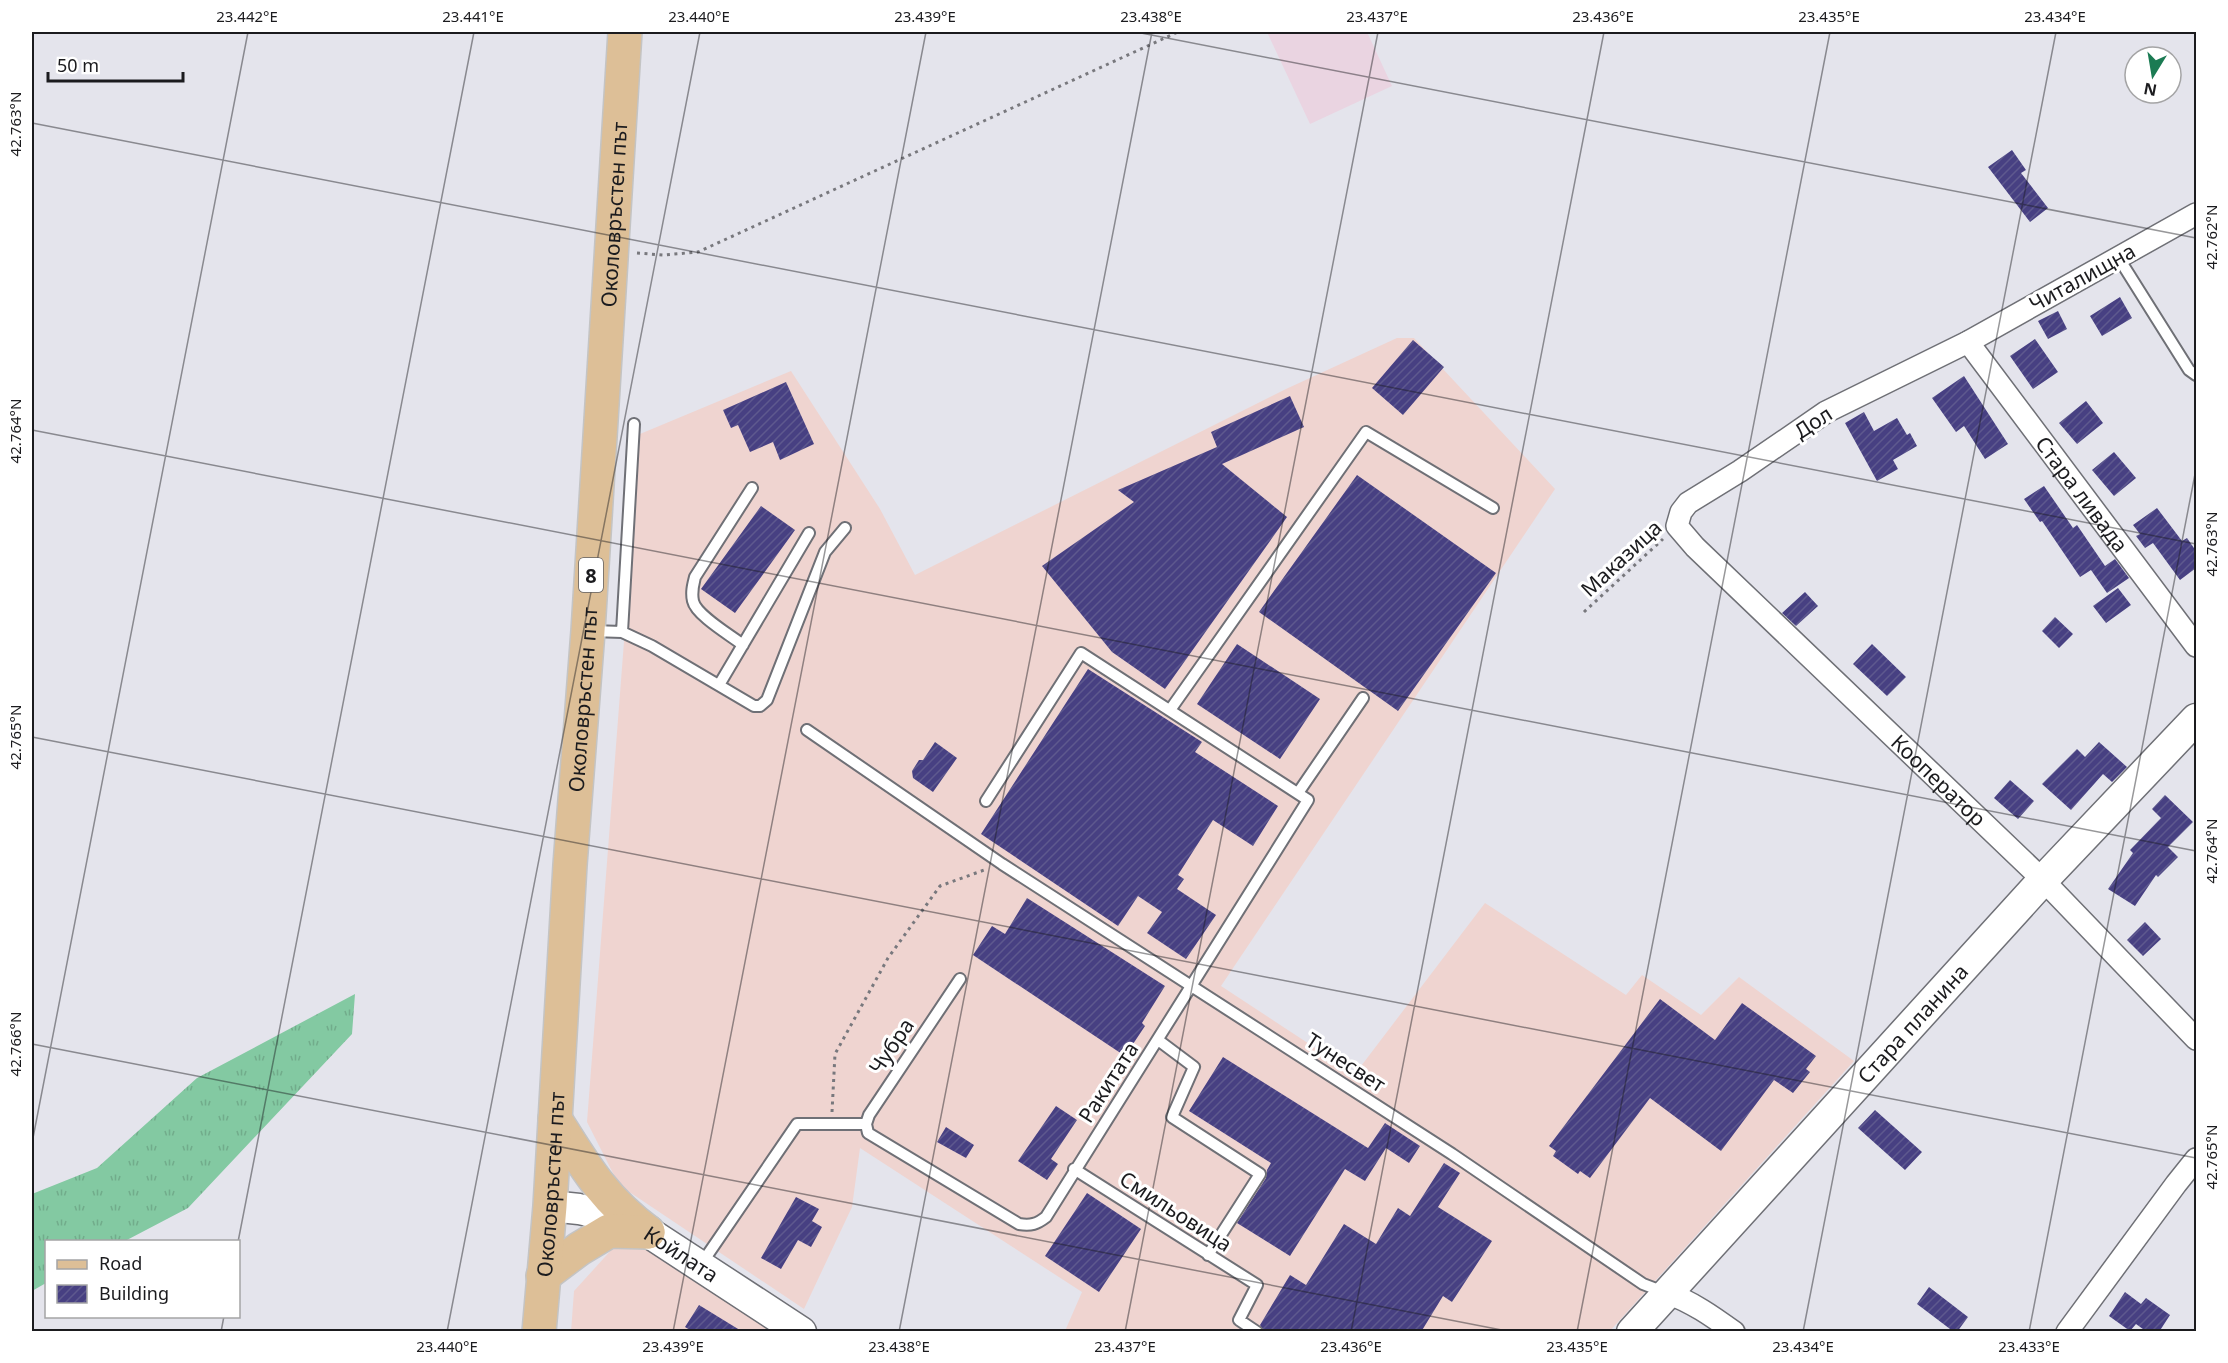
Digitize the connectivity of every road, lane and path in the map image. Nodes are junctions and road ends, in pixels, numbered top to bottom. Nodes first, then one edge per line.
1 (625, 32) edge
2 (1178, 32) edge
3 (2196, 214) edge
4 (610, 251) junction
5 (2118, 257) junction
6 (1968, 342) junction
7 (2196, 375) edge
8 (634, 424) dead end
9 (752, 488) dead end
10 (1493, 508) dead end
11 (1677, 526) junction
12 (845, 528) dead end
13 (809, 533) dead end
14 (1584, 612) dead end
15 (588, 631) junction
16 (622, 632) junction
17 (743, 645) junction
18 (2196, 646) edge
19 (719, 685) junction
20 (1363, 699) dead end
21 (1170, 710) junction
22 (2196, 719) edge
23 (807, 730) dead end
24 (1298, 793) junction
25 (986, 801) dead end
26 (1002, 864) junction
27 (2043, 880) junction
28 (960, 979) dead end
29 (1193, 986) junction
30 (2196, 1039) edge
31 (1158, 1040) junction
32 (555, 1119) junction
33 (831, 1124) junction
34 (866, 1124) junction
35 (2196, 1159) edge
36 (1074, 1169) junction
37 (550, 1206) junction
38 (648, 1232) junction
39 (1208, 1255) junction
40 (700, 1266) junction
41 (543, 1276) junction
42 (1667, 1293) junction
43 (539, 1332) edge
44 (801, 1332) edge
45 (1257, 1332) edge
46 (1632, 1332) edge
47 (1734, 1332) edge
48 (2067, 1332) edge

1 - 4 main road, Околовръстен път / 8
2 - 4 path
3 - 5 street, Читалищна
4 - 15 main road, Околовръстен път / 8
5 - 6 street, Читалищна
5 - 7 lane
6 - 11 street, Дол
6 - 18 street, Стара ливада
8 - 16 lane
9 - 17 lane
10 - 21 lane
11 - 14 path, Маказица
11 - 27 street, Кооператор
12 - 19 lane
13 - 17 lane
15 - 16 lane
15 - 32 main road, Околовръстен път / 8
16 - 19 lane
17 - 19 lane
20 - 24 lane
21 - 24 lane
21 - 25 lane
22 - 27 street, Стара планина
23 - 26 lane, Тунесвет
24 - 29 lane, Ракитата
26 - 29 lane, Тунесвет
26 - 33 path
27 - 30 street, Кооператор
27 - 42 street, Стара планина
28 - 34 lane, Чубра
29 - 31 lane, Ракитата
29 - 42 lane, Тунесвет
31 - 36 lane, Ракитата
31 - 39 lane
32 - 37 main road, Околовръстен път / 8
32 - 38 main road
33 - 34 lane
33 - 40 lane
34 - 36 lane, Ракитата
35 - 48 street
36 - 39 lane, Смильовица
37 - 38 street, Койлата
37 - 41 main road, Околовръстен път / 8
38 - 40 street, Койлата
38 - 41 main road
39 - 45 lane, Смильовица
40 - 44 street, Койлата
41 - 43 main road, Околовръстен път / 8
42 - 46 street, Стара планина
42 - 47 street

